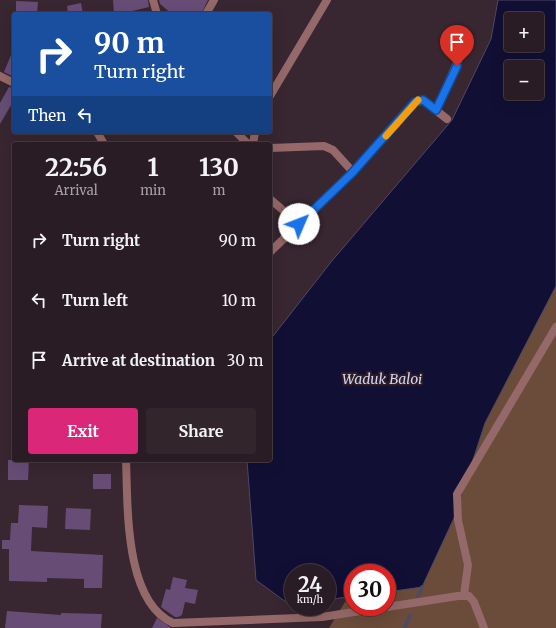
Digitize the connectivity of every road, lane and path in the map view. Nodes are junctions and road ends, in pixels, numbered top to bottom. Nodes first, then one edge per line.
1 (153, 0) edge
2 (214, 0) edge
3 (327, 0) edge
4 (156, 12) edge
5 (207, 12) edge
6 (468, 38) dead end
7 (0, 76) edge
8 (12, 82) edge
9 (272, 93) edge
10 (436, 110) junction
11 (447, 119) dead end
12 (238, 134) edge
13 (246, 142) edge
14 (272, 148) edge
15 (353, 172) junction
16 (272, 201) edge
17 (299, 224) junction
18 (272, 250) edge
19 (556, 327) edge
20 (126, 462) edge
21 (464, 595) junction
22 (396, 606) edge
23 (344, 614) edge
24 (484, 628) edge

1 - 4 street
2 - 5 street
3 - 9 street
6 - 10 street
7 - 8 street
10 - 11 street
10 - 15 street
12 - 13 street
14 - 15 street
15 - 17 street
16 - 17 street
17 - 18 street
19 - 21 street
20 - 23 street
21 - 22 street
21 - 24 street

